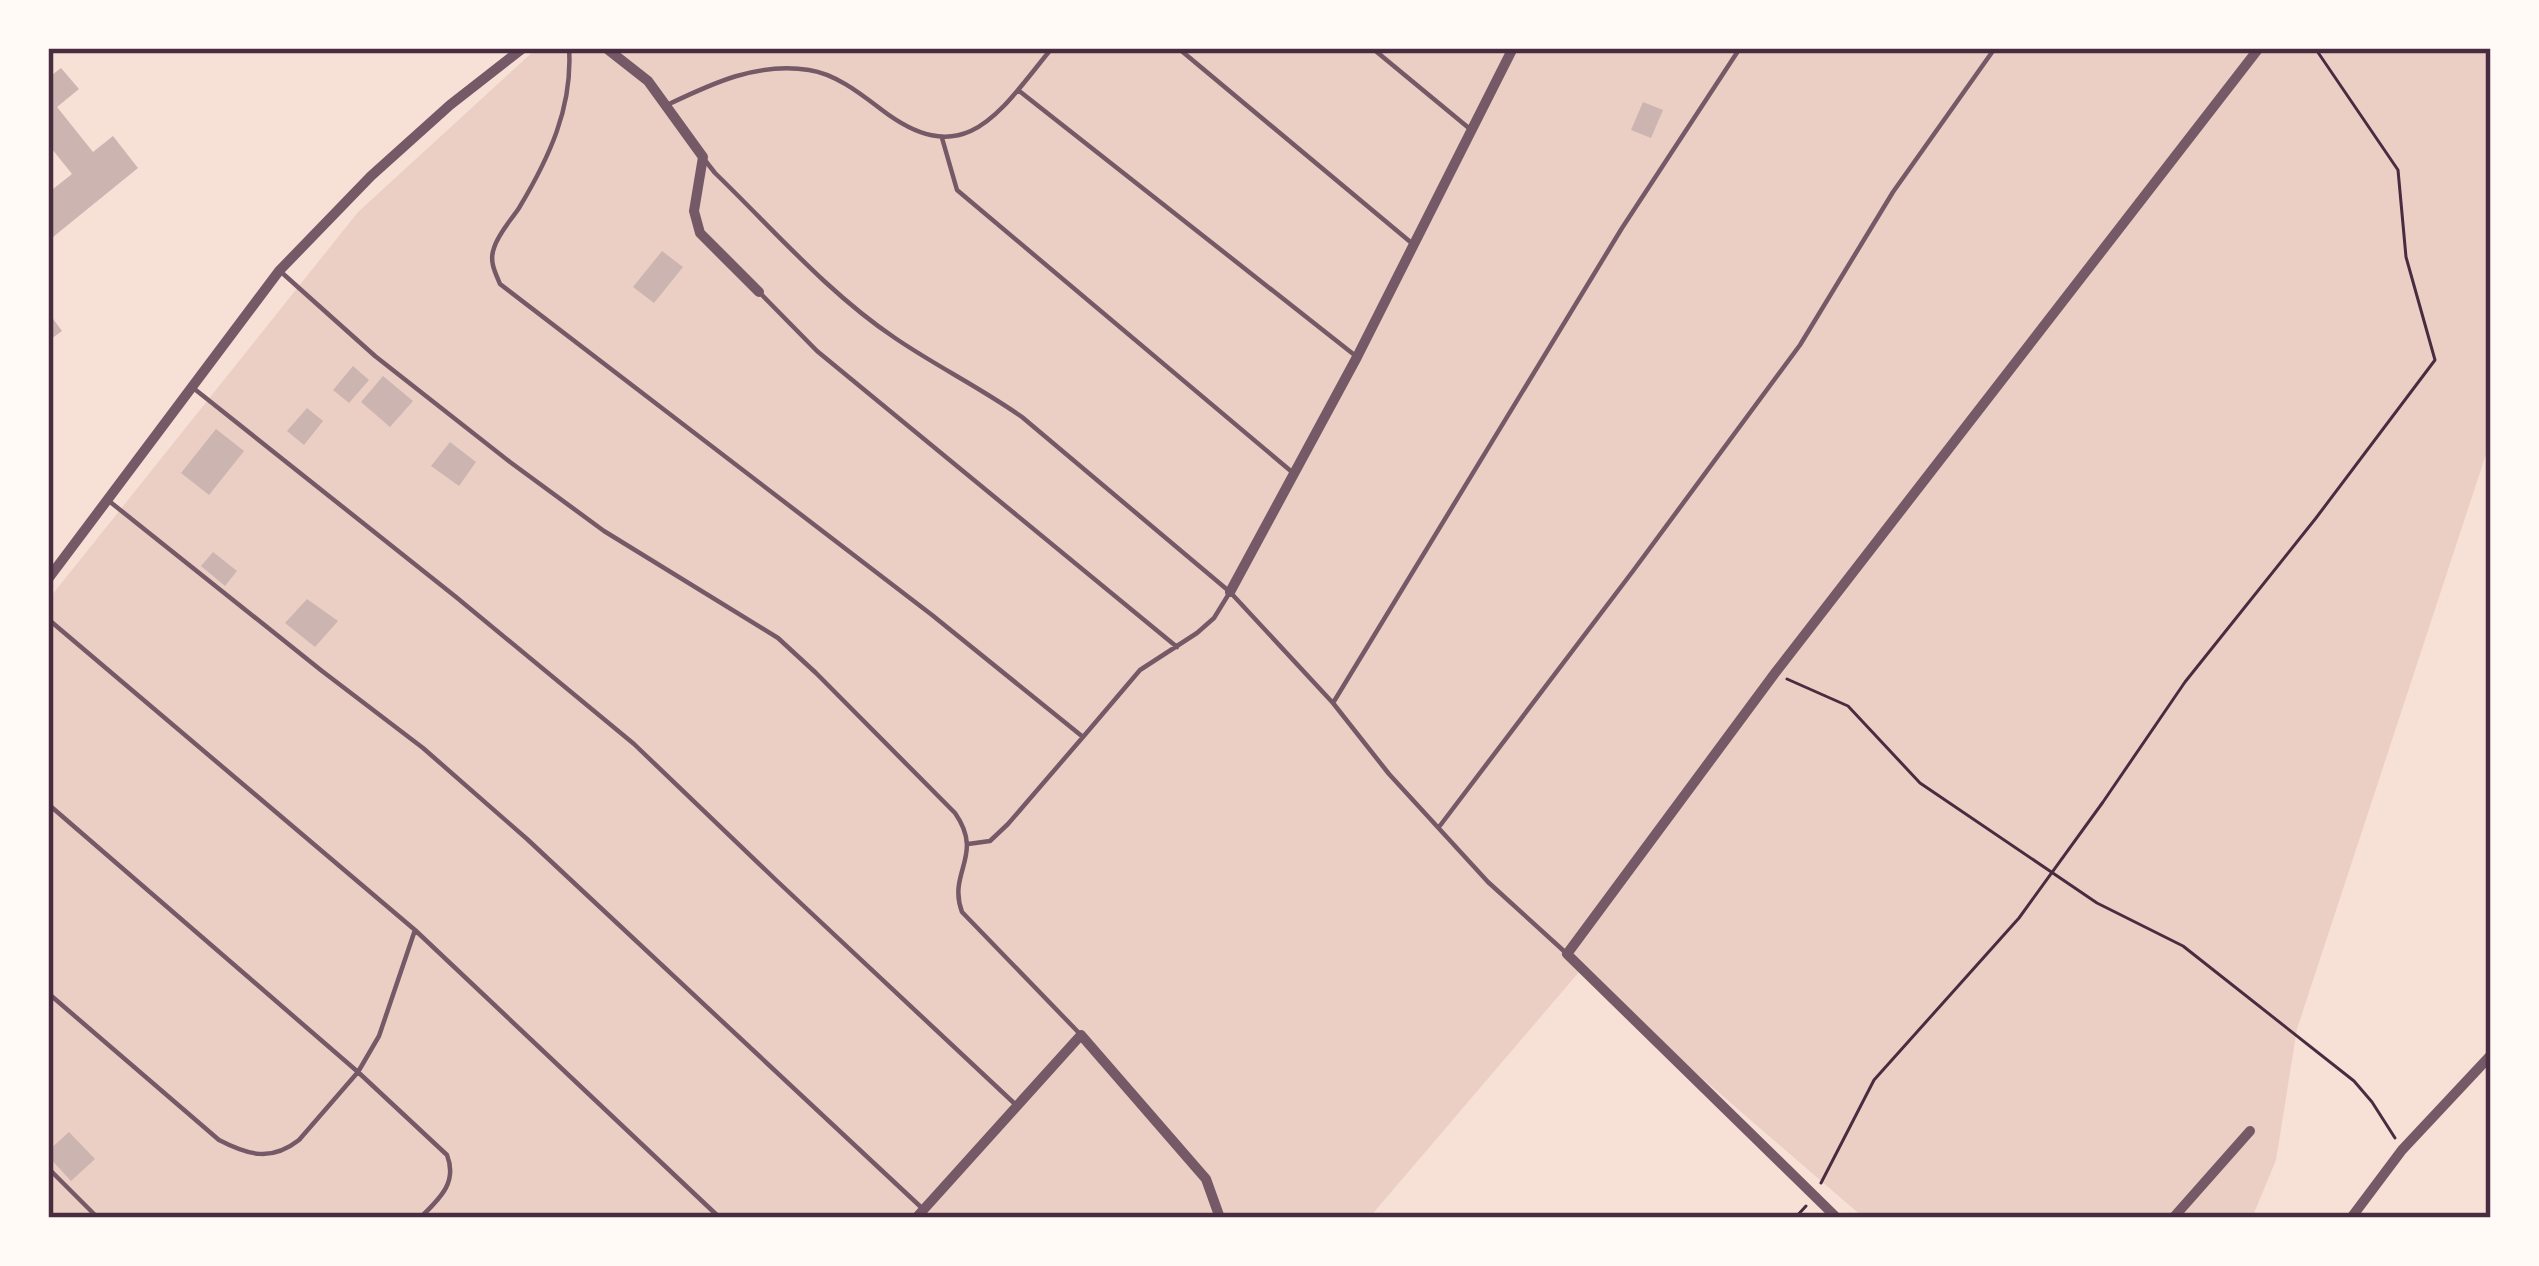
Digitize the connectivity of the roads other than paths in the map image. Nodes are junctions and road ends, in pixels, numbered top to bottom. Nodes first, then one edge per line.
1 (523, 48) edge
2 (568, 48) edge
3 (607, 48) edge
4 (1052, 48) edge
5 (1178, 48) edge
6 (1372, 48) edge
7 (1513, 48) edge
8 (1740, 48) edge
9 (1995, 48) edge
10 (2259, 48) edge
11 (1018, 89) junction
12 (667, 105) junction
13 (1471, 129) junction
14 (942, 138) junction
15 (703, 157) junction
16 (1414, 244) junction
17 (280, 271) junction
18 (759, 292) joint
19 (1357, 358) junction
20 (192, 387) junction
21 (1295, 474) junction
22 (107, 499) junction
23 (48, 579) edge
24 (1230, 592) junction
25 (48, 620) edge
26 (1177, 647) junction
27 (1333, 704) junction
28 (1083, 737) junction
29 (48, 804) edge
30 (1438, 827) junction
31 (968, 844) junction
32 (416, 930) junction
33 (1568, 954) junction
34 (48, 993) edge
35 (1081, 1035) junction
36 (2491, 1055) edge
37 (358, 1072) junction
38 (1018, 1106) junction
39 (2250, 1131) dead end
40 (48, 1168) edge
41 (920, 1214) edge
42 (98, 1218) edge
43 (420, 1218) edge
44 (720, 1218) edge
45 (1220, 1218) edge
46 (1837, 1218) edge
47 (2174, 1218) edge
48 (2351, 1218) edge

1 - 17 street
2 - 28 lane
3 - 12 street
4 - 11 lane
5 - 16 lane
6 - 13 lane
7 - 13 street
8 - 27 lane
9 - 30 lane
10 - 33 street
11 - 14 lane
11 - 19 lane
12 - 14 lane
12 - 15 street
13 - 16 street
14 - 21 lane
15 - 18 street
15 - 24 lane
16 - 19 street
17 - 20 street
17 - 31 lane
18 - 26 lane
19 - 21 street
20 - 22 street
20 - 38 lane
21 - 24 street
22 - 23 street
22 - 41 lane
24 - 26 lane
24 - 27 lane
25 - 32 lane
26 - 28 lane
27 - 30 lane
28 - 31 lane
29 - 37 lane
30 - 33 lane
31 - 35 lane
32 - 37 lane
32 - 44 lane
33 - 46 street
34 - 37 lane
35 - 38 street
35 - 45 street
36 - 48 street
37 - 43 lane
38 - 41 street
39 - 47 street
40 - 42 lane

